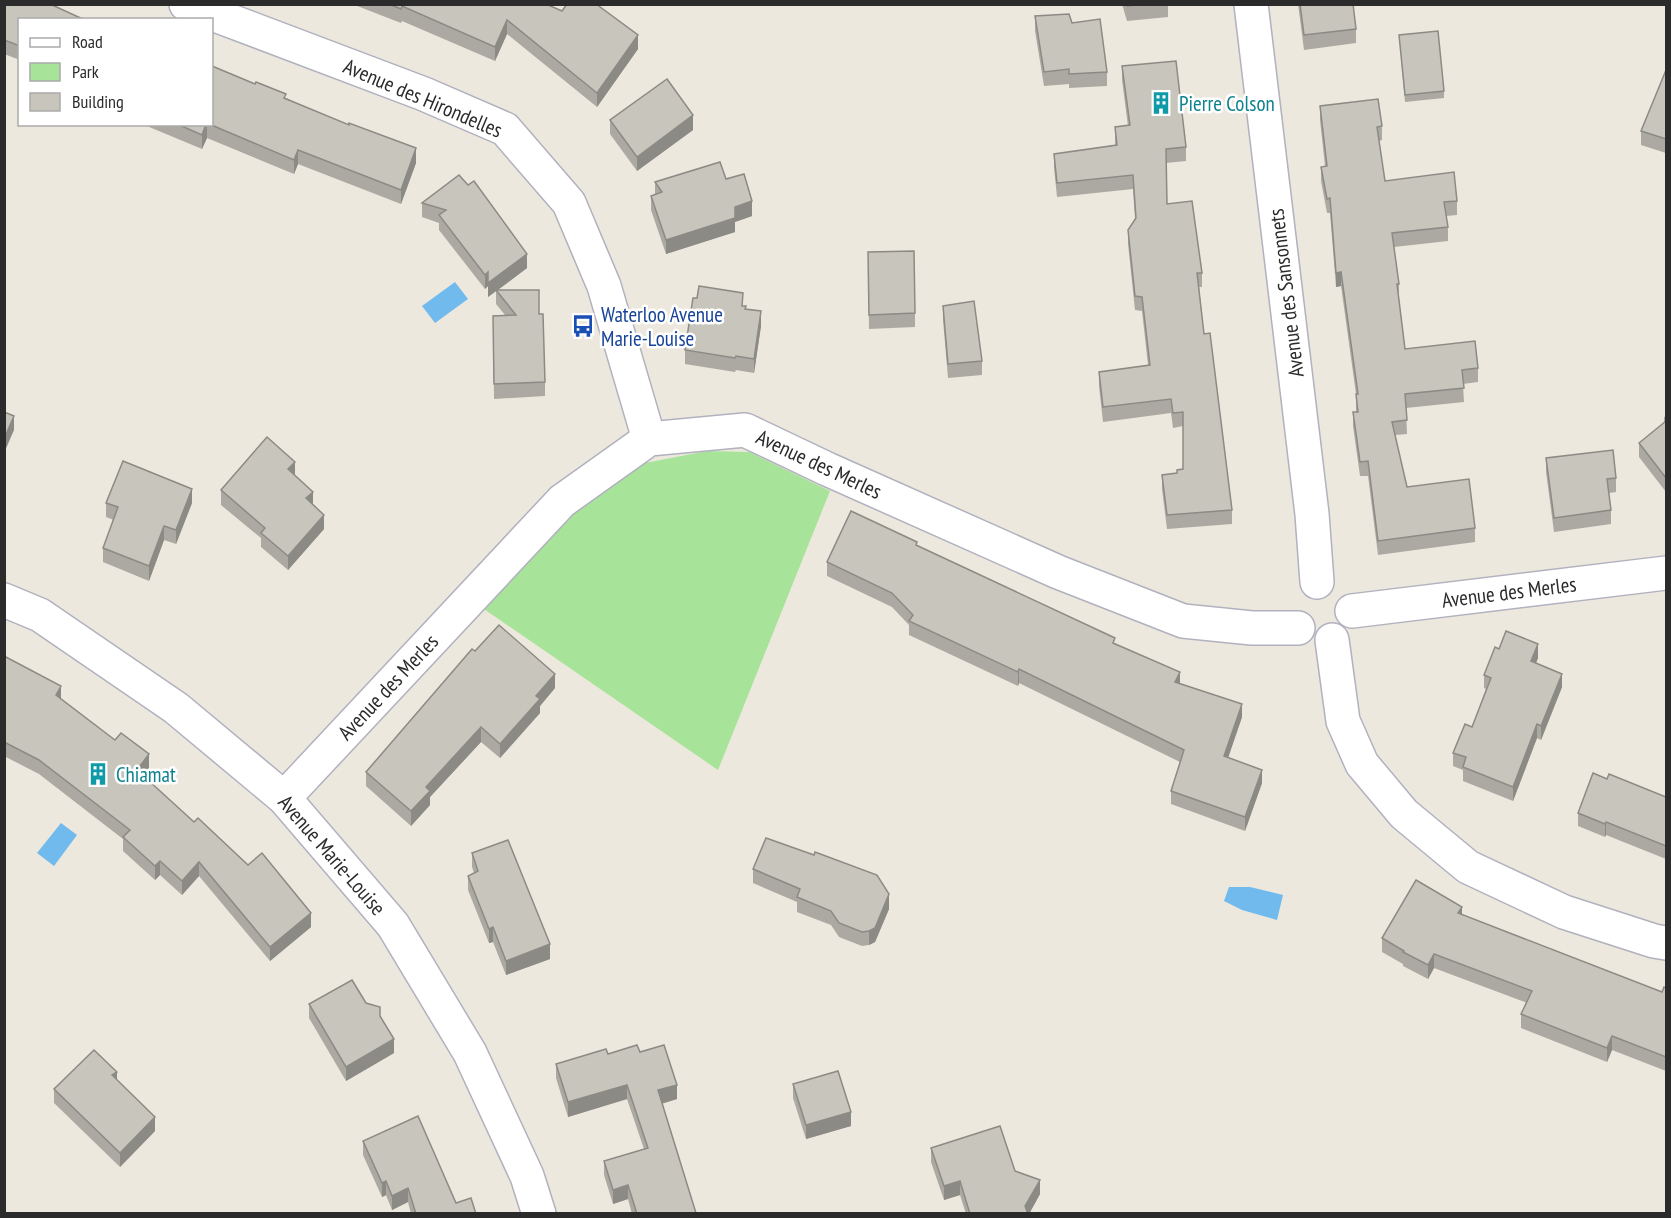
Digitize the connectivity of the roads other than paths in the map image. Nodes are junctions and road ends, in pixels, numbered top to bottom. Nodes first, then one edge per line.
1 (186, 4) edge
2 (1251, 4) edge
3 (649, 439) junction
4 (1666, 573) edge
5 (1317, 582) junction
6 (4, 600) edge
7 (1352, 611) junction
8 (1298, 628) junction
9 (1332, 640) junction
10 (284, 798) junction
11 (1666, 943) edge
12 (539, 1214) edge

1 - 3 street, Avenue des Hirondelles
2 - 5 street, Avenue des Sansonnets
3 - 8 street, Avenue des Merles
3 - 10 street, Avenue des Merles
4 - 7 street, Avenue des Merles
5 - 7 street
5 - 8 street
6 - 10 street, Avenue Marie-Louise
7 - 9 street
8 - 9 street
9 - 11 street
10 - 12 street, Avenue Marie-Louise

